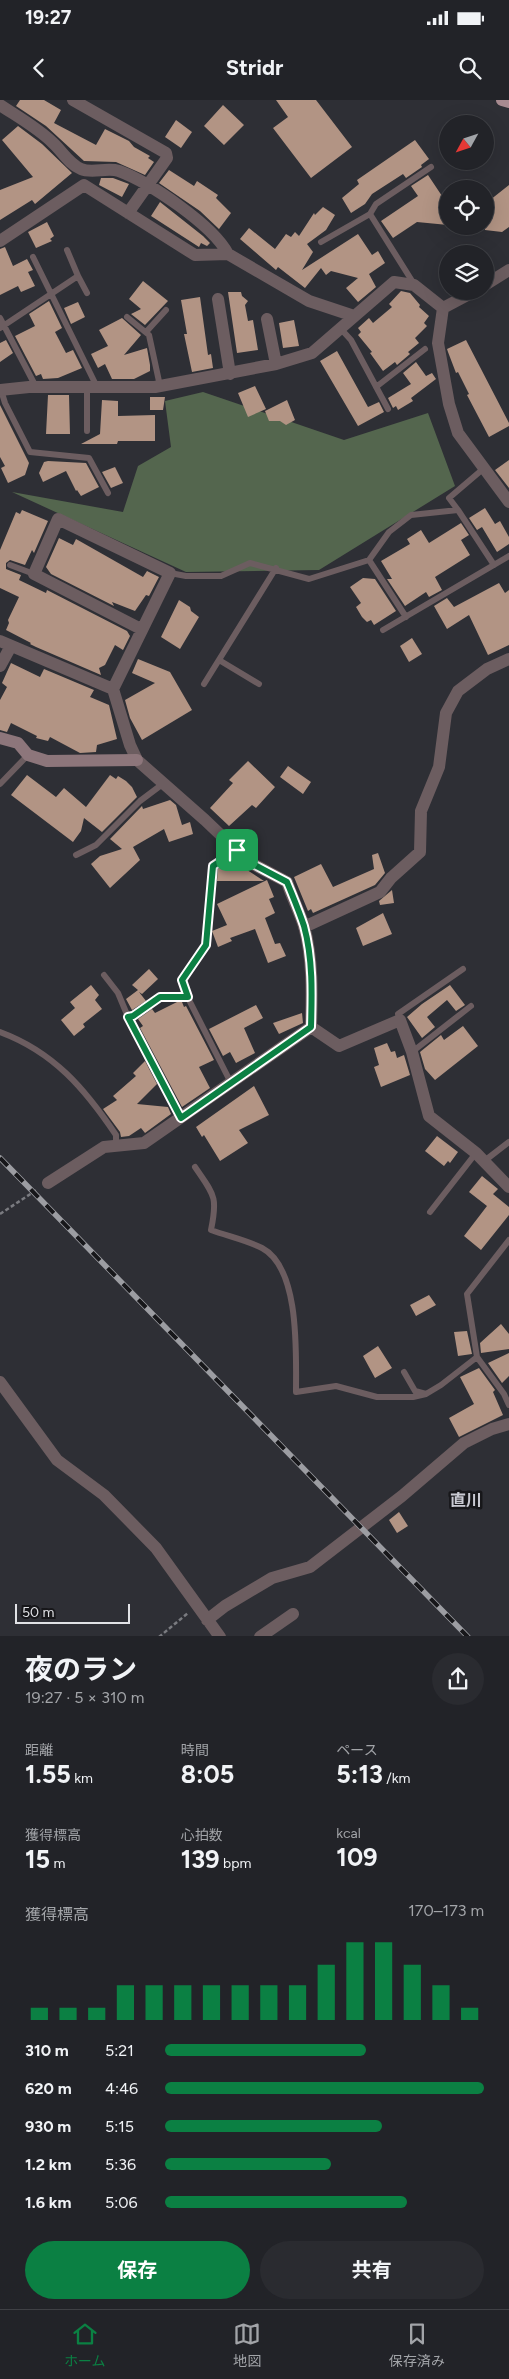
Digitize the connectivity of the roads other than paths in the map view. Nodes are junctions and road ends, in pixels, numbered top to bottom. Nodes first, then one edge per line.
1 (72, 100) edge
2 (502, 100) edge
3 (509, 102) edge
4 (0, 105) edge
5 (431, 167) dead end
6 (148, 187) junction
7 (128, 213) junction
8 (370, 214) junction
9 (0, 241) edge
10 (321, 242) dead end
11 (67, 250) dead end
12 (228, 254) junction
13 (32, 257) dead end
14 (509, 270) edge
15 (78, 276) junction
16 (494, 279) edge
17 (414, 285) junction
18 (50, 293) junction
19 (88, 293) dead end
20 (218, 299) dead end
21 (458, 300) edge
22 (443, 308) junction
23 (166, 310) dead end
24 (354, 316) junction
25 (128, 317) dead end
26 (0, 318) edge
27 (266, 319) dead end
28 (2, 327) edge
29 (340, 328) junction
30 (146, 332) junction
31 (425, 349) dead end
32 (276, 364) junction
33 (230, 374) junction
34 (160, 386) junction
35 (36, 387) junction
36 (92, 387) junction
37 (376, 387) junction
38 (0, 390) edge
39 (388, 409) dead end
40 (87, 431) dead end
41 (483, 468) junction
42 (108, 493) dead end
43 (509, 502) edge
44 (458, 510) junction
45 (509, 556) edge
46 (369, 560) junction
47 (10, 565) dead end
48 (494, 565) junction
49 (276, 568) junction
50 (170, 573) junction
51 (34, 574) junction
52 (406, 617) junction
53 (141, 628) junction
54 (383, 630) dead end
55 (5, 644) edge
56 (509, 659) edge
57 (219, 660) junction
58 (0, 666) edge
59 (204, 684) dead end
60 (259, 684) dead end
61 (113, 689) junction
62 (0, 738) edge
63 (28, 755) junction
64 (137, 760) junction
65 (0, 784) edge
66 (164, 784) junction
67 (237, 850) junction
68 (76, 855) dead end
69 (304, 927) junction
70 (463, 969) dead end
71 (104, 975) dead end
72 (188, 997) junction
73 (471, 1006) dead end
74 (128, 1017) junction
75 (400, 1020) junction
76 (311, 1027) junction
77 (0, 1032) edge
78 (412, 1052) junction
79 (232, 1083) junction
80 (181, 1118) junction
81 (509, 1142) edge
82 (116, 1144) junction
83 (480, 1158) junction
84 (195, 1167) dead end
85 (48, 1184) road end
86 (509, 1187) edge
87 (430, 1212) dead end
88 (509, 1240) edge
89 (477, 1357) junction
90 (404, 1372) dead end
91 (0, 1382) edge
92 (426, 1394) junction
93 (509, 1405) edge
94 (509, 1424) edge
95 (293, 1614) dead end
96 (207, 1620) junction
97 (220, 1636) edge
98 (260, 1636) edge

1 - 6 street
2 - 3 main road
4 - 6 street
5 - 8 lane
6 - 7 street
6 - 12 street
7 - 9 street
7 - 12 street
8 - 10 lane
8 - 17 lane
11 - 15 lane
12 - 24 street
13 - 18 lane
14 - 16 street
15 - 18 lane
15 - 19 lane
17 - 22 street
17 - 24 street
18 - 28 lane
18 - 36 lane
20 - 33 street
21 - 22 street
22 - 41 street
23 - 30 lane
24 - 29 street
25 - 30 lane
26 - 28 lane
27 - 32 street
28 - 35 lane
29 - 32 street
29 - 37 lane
30 - 34 lane
31 - 37 lane
32 - 33 street
33 - 34 street
34 - 36 street
35 - 36 street
35 - 38 street
36 - 40 lane
37 - 39 lane
38 - 42 lane
41 - 43 street
41 - 44 lane
44 - 46 lane
44 - 48 lane
45 - 48 lane
46 - 49 lane
46 - 52 lane
47 - 51 lane
48 - 52 lane
49 - 50 lane
49 - 57 lane
50 - 51 street
50 - 53 street
51 - 53 street
52 - 54 lane
53 - 61 street
55 - 58 street
55 - 61 street
56 - 69 street
57 - 59 lane
57 - 60 lane
61 - 64 street
62 - 63 street
63 - 64 street
63 - 65 lane
64 - 66 street
66 - 67 street
66 - 68 lane
67 - 69 street
67 - 72 lane
69 - 76 street
70 - 75 lane
71 - 74 lane
72 - 74 lane
72 - 79 lane
73 - 78 lane
74 - 80 lane
75 - 76 street
75 - 78 street
76 - 79 street
77 - 82 lane
78 - 83 street
79 - 80 street
80 - 82 street
81 - 83 lane
82 - 85 street
83 - 86 street
83 - 87 lane
84 - 92 lane
88 - 89 lane
89 - 92 lane
89 - 93 lane
90 - 92 lane
91 - 96 street
94 - 96 street
95 - 98 street
96 - 97 street

